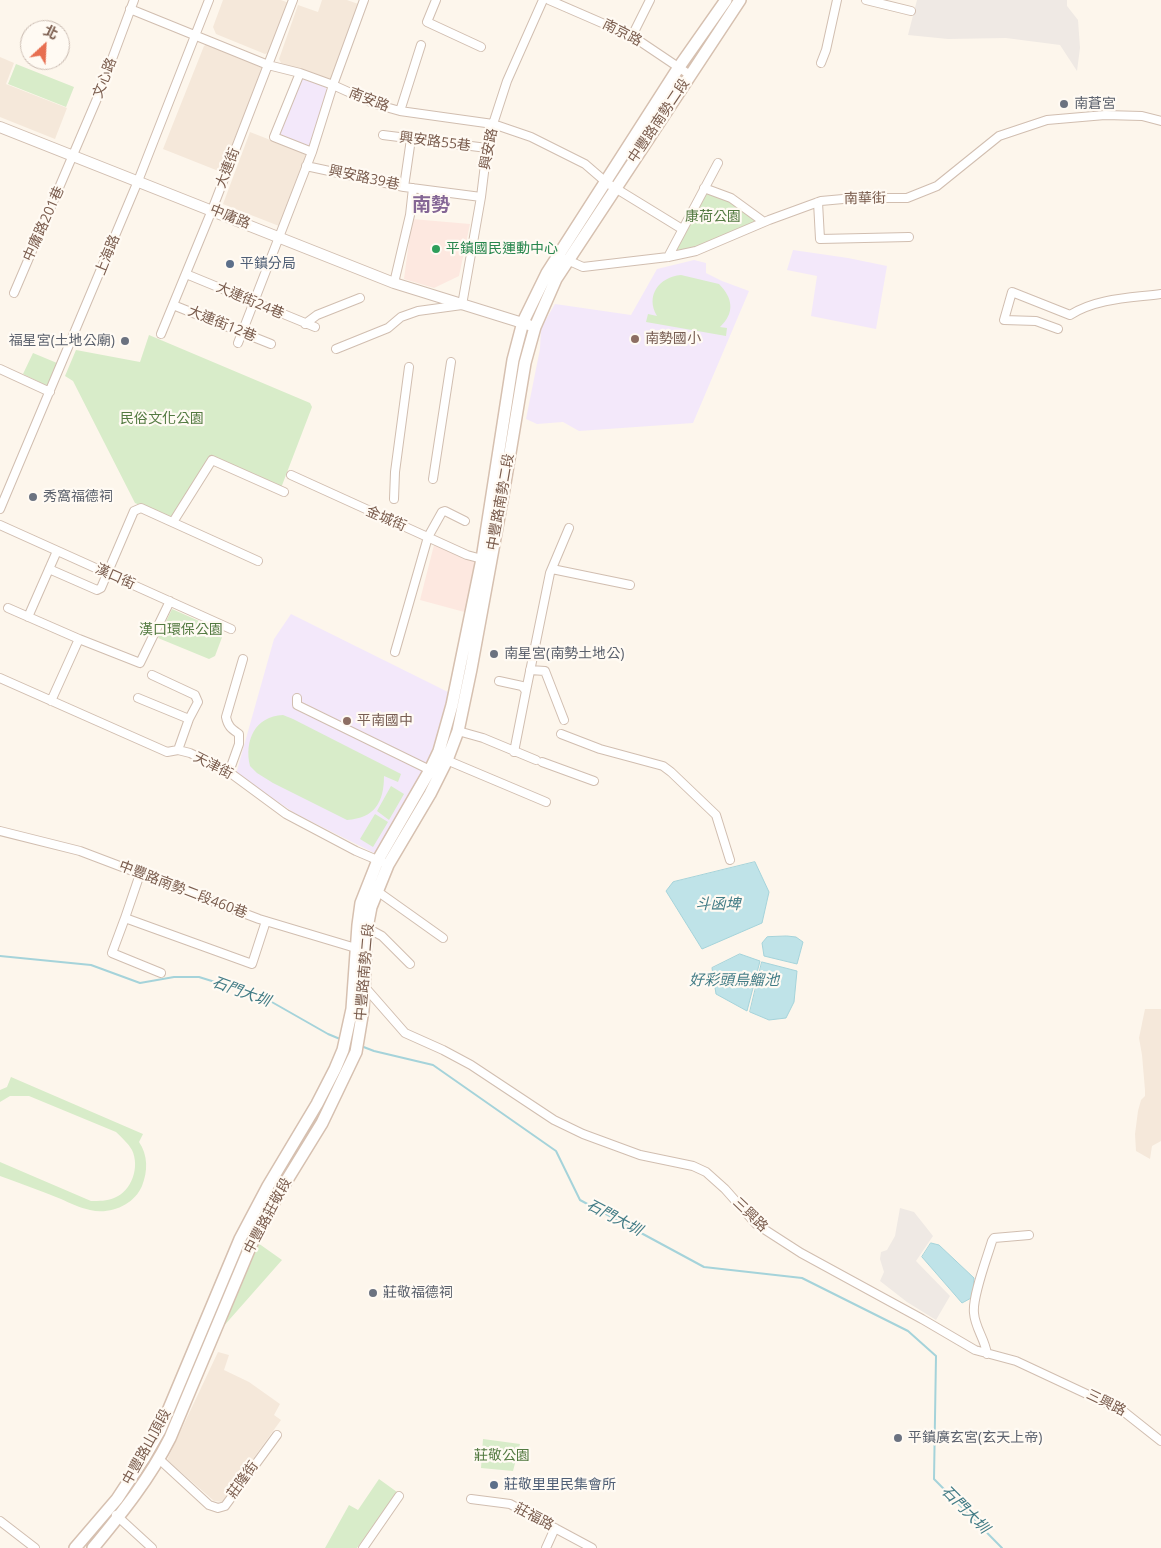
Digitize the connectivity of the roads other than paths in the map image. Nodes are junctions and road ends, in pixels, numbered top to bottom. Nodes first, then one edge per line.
1 (134, 0) edge
2 (209, 0) edge
3 (292, 0) edge
4 (364, 0) edge
5 (436, 0) edge
6 (543, 0) edge
7 (549, 0) edge
8 (650, 0) edge
9 (726, 0) edge
10 (740, 0) edge
11 (837, 0) edge
12 (866, 0) edge
13 (130, 9) junction
14 (911, 11) dead end
15 (196, 34) junction
16 (632, 36) junction
17 (421, 45) dead end
18 (481, 47) dead end
19 (821, 63) dead end
20 (268, 65) junction
21 (679, 67) junction
22 (300, 74) junction
23 (690, 75) junction
24 (333, 85) junction
25 (400, 111) junction
26 (1161, 122) edge
27 (494, 124) junction
28 (0, 126) edge
29 (383, 135) dead end
30 (411, 139) junction
31 (488, 148) junction
32 (312, 152) junction
33 (74, 155) junction
34 (718, 163) dead end
35 (306, 166) junction
36 (138, 181) junction
37 (611, 185) junction
38 (404, 187) junction
39 (413, 188) junction
40 (704, 188) junction
41 (481, 197) junction
42 (818, 202) junction
43 (212, 210) junction
44 (764, 222) junction
45 (682, 229) junction
46 (279, 236) junction
47 (909, 237) dead end
48 (668, 257) junction
49 (564, 258) junction
50 (186, 274) junction
51 (394, 283) junction
52 (14, 293) dead end
53 (1161, 294) edge
54 (360, 298) dead end
55 (254, 301) junction
56 (173, 305) junction
57 (462, 305) junction
58 (523, 322) junction
59 (305, 324) junction
60 (315, 327) dead end
61 (535, 327) junction
62 (1058, 329) dead end
63 (242, 332) junction
64 (161, 334) dead end
65 (238, 343) dead end
66 (272, 344) dead end
67 (336, 349) dead end
68 (450, 362) dead end
69 (409, 367) dead end
70 (0, 369) edge
71 (50, 392) junction
72 (291, 476) dead end
73 (433, 479) dead end
74 (284, 492) dead end
75 (394, 499) dead end
76 (0, 508) edge
77 (465, 521) dead end
78 (173, 522) junction
79 (0, 525) edge
80 (569, 528) dead end
81 (428, 537) junction
82 (57, 550) junction
83 (482, 559) junction
84 (258, 561) dead end
85 (49, 569) junction
86 (552, 569) junction
87 (107, 573) junction
88 (630, 585) dead end
89 (170, 601) junction
90 (8, 608) dead end
91 (28, 617) junction
92 (231, 629) dead end
93 (79, 639) junction
94 (395, 652) dead end
95 (243, 658) dead end
96 (530, 670) junction
97 (152, 675) dead end
98 (0, 678) edge
99 (499, 681) dead end
100 (526, 691) junction
101 (138, 698) dead end
102 (297, 698) dead end
103 (51, 701) junction
104 (189, 718) junction
105 (564, 720) dead end
106 (458, 731) junction
107 (562, 734) dead end
108 (178, 750) junction
109 (514, 752) junction
110 (442, 758) junction
111 (430, 770) junction
112 (229, 772) junction
113 (594, 781) dead end
114 (546, 802) dead end
115 (0, 831) edge
116 (730, 860) dead end
117 (383, 863) junction
118 (140, 874) junction
119 (377, 891) junction
120 (125, 918) junction
121 (266, 921) junction
122 (367, 928) junction
123 (443, 938) dead end
124 (361, 949) junction
125 (410, 964) dead end
126 (161, 973) dead end
127 (354, 976) junction
128 (364, 986) junction
129 (335, 1099) joint
130 (317, 1104) joint
131 (1029, 1235) dead end
132 (200, 1334) joint
133 (212, 1338) joint
134 (987, 1354) junction
135 (277, 1435) dead end
136 (1161, 1441) edge
137 (159, 1459) junction
138 (399, 1496) dead end
139 (471, 1499) dead end
140 (108, 1509) junction
141 (119, 1517) junction
142 (0, 1521) edge
143 (555, 1528) junction
144 (35, 1548) edge
145 (75, 1548) edge
146 (93, 1548) edge
147 (152, 1548) edge
148 (363, 1548) edge
149 (546, 1548) edge
150 (592, 1548) edge

1 - 13 street, 文心路
2 - 15 street, 上海路
3 - 20 street, 大連街
4 - 24 street
5 - 18 street
6 - 27 street, 興安路
7 - 16 street, 南京路
8 - 16 street
9 - 21 main road, 中豐路南勢二段
10 - 23 main road, 中豐路南勢二段
11 - 19 street
12 - 14 street
13 - 15 street, 南安路
13 - 33 street, 文心路
15 - 20 street, 南安路
15 - 36 street, 上海路
16 - 21 street, 南京路
17 - 25 street
20 - 22 street, 南安路
20 - 43 street, 大連街
21 - 23 street, 南京路
21 - 37 main road, 中豐路南勢二段
22 - 24 street, 南安路
22 - 32 street
23 - 37 main road, 中豐路南勢二段
24 - 25 street, 南安路
24 - 32 street
25 - 27 street, 南安路
26 - 42 street, 南華街
27 - 31 street, 興安路
27 - 37 street, 南安路
28 - 33 street, 中庸路
29 - 30 street, 興安路55巷
30 - 31 street, 興安路55巷
30 - 38 street
31 - 41 street, 興安路
32 - 35 street
33 - 36 street, 中庸路
33 - 52 street, 中庸路201巷
34 - 40 street
35 - 38 street, 興安路39巷
35 - 46 street
36 - 43 street, 中庸路
36 - 71 street, 上海路
37 - 45 street, 南安路
37 - 49 main road, 中豐路南勢二段
38 - 39 street, 興安路39巷
39 - 41 street, 興安路39巷
39 - 51 street
40 - 44 street
40 - 45 street
41 - 57 street, 興安路
42 - 44 street, 南華街
42 - 47 street
43 - 46 street, 中庸路
43 - 50 street, 大連街
44 - 48 street, 南華街
45 - 48 street
46 - 51 street, 中庸路
46 - 55 street
48 - 49 street, 南華街
49 - 58 main road, 中豐路南勢二段
49 - 61 main road, 中豐路南勢二段
50 - 55 street, 大連街24巷
50 - 56 street, 大連街
51 - 57 street, 中庸路
53 - 62 street
54 - 59 street
55 - 59 street, 大連街24巷
55 - 63 street
56 - 63 street, 大連街12巷
56 - 64 street, 大連街
57 - 58 street, 中庸路
57 - 67 street, 中庸路
58 - 61 street, 中庸路
58 - 83 main road, 中豐路南勢二段
59 - 60 street, 大連街24巷
61 - 106 main road, 中豐路南勢二段
63 - 65 street
63 - 66 street, 大連街12巷
68 - 73 street
69 - 75 street
70 - 71 street
71 - 76 street, 上海路
72 - 81 street, 金城街
74 - 78 street
77 - 81 street
78 - 84 street
78 - 87 street
79 - 82 street, 漢口街
80 - 86 street
81 - 83 street, 金城街
81 - 94 street
82 - 85 street
82 - 87 street, 漢口街
83 - 110 main road, 中豐路南勢二段
85 - 87 street
85 - 91 street
86 - 88 street
86 - 96 street
87 - 89 street, 漢口街
89 - 92 street, 漢口街
89 - 93 street
90 - 91 street
91 - 93 street
93 - 103 street
95 - 112 street
96 - 100 street
96 - 105 street
97 - 104 street
98 - 103 street, 天津街
99 - 100 street
100 - 109 street
101 - 104 street
102 - 111 street
103 - 108 street, 天津街
104 - 108 street
106 - 109 street
106 - 110 main road, 中豐路南勢二段
107 - 116 street
108 - 112 street, 天津街
109 - 113 street
110 - 111 main road, 中豐路南勢二段
110 - 114 street
110 - 117 main road, 中豐路南勢二段
111 - 117 main road, 中豐路南勢二段
112 - 117 street, 天津街
115 - 118 street, 中豐路南勢二段460巷
117 - 119 main road, 中豐路南勢二段
117 - 124 main road, 中豐路南勢二段
118 - 120 street
118 - 121 street, 中豐路南勢二段460巷
119 - 122 main road, 中豐路南勢二段
119 - 123 street
120 - 121 street
120 - 126 street
121 - 124 street, 中豐路南勢二段460巷
122 - 124 main road, 中豐路南勢二段
122 - 125 street
124 - 127 main road, 中豐路南勢二段
124 - 128 main road, 中豐路南勢二段
127 - 128 street, 三興路
127 - 130 main road, 中豐路南勢二段
128 - 129 main road, 中豐路南勢二段
128 - 134 street, 三興路
129 - 133 main road, 中豐路莊敬段
130 - 132 main road, 中豐路莊敬段
131 - 134 street
132 - 140 main road, 中豐路山頂段
133 - 137 main road, 中豐路山頂段
134 - 136 street, 三興路
135 - 137 street, 莊隆街
137 - 141 main road, 中豐路山頂段
138 - 148 street
139 - 143 street, 莊福路
140 - 141 street
140 - 145 main road, 中豐路山頂段
141 - 146 main road, 中豐路山頂段
141 - 147 street
142 - 144 street
143 - 149 street
143 - 150 street, 莊福路

